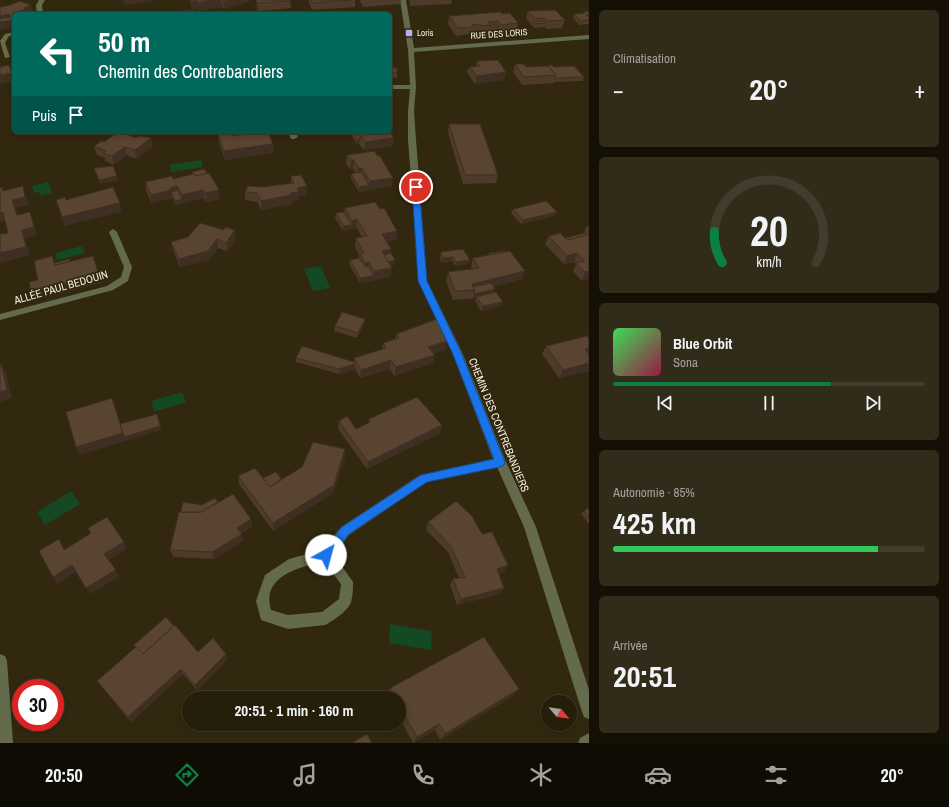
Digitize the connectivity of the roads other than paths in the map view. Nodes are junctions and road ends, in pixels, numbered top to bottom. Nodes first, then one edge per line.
1 (42, 0) edge
2 (402, 0) edge
3 (40, 12) edge
4 (12, 34) edge
5 (589, 37) edge
6 (411, 50) junction
7 (7, 57) dead end
8 (392, 87) edge
9 (413, 87) junction
10 (113, 232) dead end
11 (0, 316) edge
12 (500, 462) junction
13 (326, 555) junction
14 (0, 661) edge
15 (589, 712) edge
16 (589, 740) edge
17 (6, 743) edge
18 (585, 743) edge

1 - 3 street
2 - 6 street, CHEMIN DES CONTREBANDIERS
4 - 7 street
5 - 6 street, RUE DES LORIS
6 - 9 street, CHEMIN DES CONTREBANDIERS
8 - 9 street
9 - 12 street, CHEMIN DES CONTREBANDIERS
10 - 11 street, ALLÉE PAUL BEDOUIN
12 - 13 street
12 - 15 street, CHEMIN DES CONTREBANDIERS
13 - 13 street
14 - 17 street
16 - 18 street

